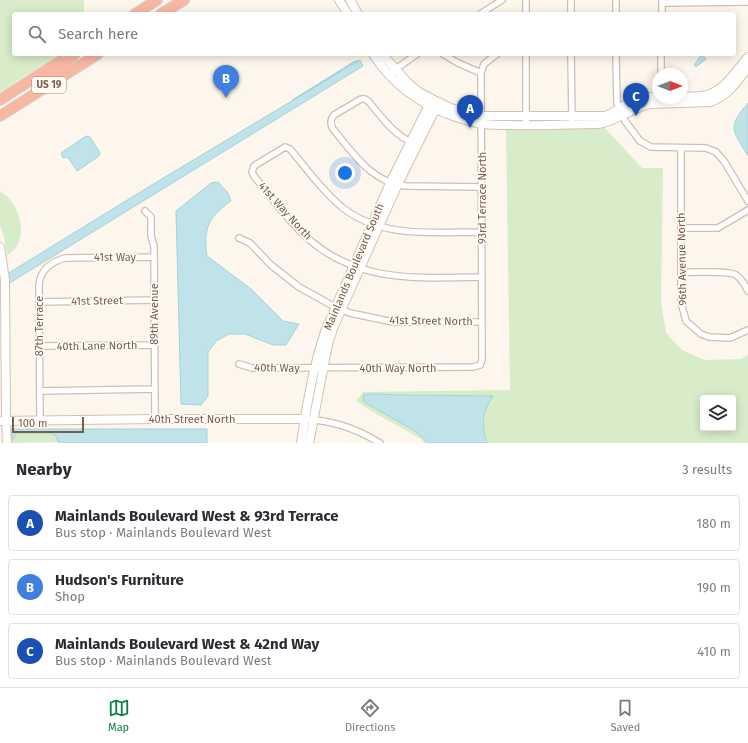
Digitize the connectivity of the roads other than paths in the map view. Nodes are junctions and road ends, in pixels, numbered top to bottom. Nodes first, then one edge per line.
1 (157, 0) edge
2 (173, 0) edge
3 (184, 0) edge
4 (339, 0) edge
5 (350, 0) edge
6 (502, 0) edge
7 (526, 0) edge
8 (571, 0) edge
9 (616, 0) edge
10 (662, 1) edge
11 (706, 1) edge
12 (748, 2) edge
13 (138, 12) edge
14 (155, 12) edge
15 (164, 12) edge
16 (347, 12) edge
17 (357, 12) edge
18 (483, 12) edge
19 (526, 12) edge
20 (571, 12) edge
21 (616, 12) edge
22 (662, 12) edge
23 (71, 56) edge
24 (72, 56) edge
25 (95, 56) edge
26 (374, 56) edge
27 (384, 56) edge
28 (414, 56) edge
29 (446, 56) edge
30 (494, 56) edge
31 (526, 56) edge
32 (572, 56) edge
33 (616, 56) edge
34 (661, 56) edge
35 (748, 57) edge
36 (748, 67) edge
37 (661, 68) edge
38 (395, 69) junction
39 (481, 73) junction
40 (388, 75) junction
41 (688, 96) edge
42 (0, 100) edge
43 (652, 102) edge
44 (688, 102) edge
45 (434, 104) junction
46 (0, 108) edge
47 (620, 112) junction
48 (0, 116) edge
49 (481, 120) junction
50 (526, 120) junction
51 (572, 120) junction
52 (411, 142) junction
53 (681, 148) junction
54 (394, 184) junction
55 (482, 187) junction
56 (748, 201) edge
57 (748, 210) edge
58 (145, 211) dead end
59 (375, 225) junction
60 (681, 228) junction
61 (482, 232) junction
62 (239, 238) dead end
63 (0, 247) edge
64 (77, 257) joint
65 (154, 257) junction
66 (1, 261) edge
67 (356, 267) junction
68 (681, 272) junction
69 (482, 277) junction
70 (748, 291) edge
71 (154, 300) junction
72 (39, 302) junction
73 (338, 309) junction
74 (482, 322) junction
75 (748, 330) edge
76 (154, 345) junction
77 (39, 346) junction
78 (239, 364) dead end
79 (480, 365) joint
80 (319, 368) junction
81 (154, 389) junction
82 (40, 391) junction
83 (155, 419) junction
84 (309, 419) junction
85 (40, 420) junction
86 (3, 421) edge
87 (7, 443) edge
88 (301, 443) edge
89 (309, 443) edge
90 (380, 443) edge

1 - 13 highway
2 - 14 highway
3 - 15 highway
4 - 16 street
5 - 17 street
6 - 18 street
7 - 19 street
8 - 20 street
9 - 21 street
10 - 11 street
10 - 22 street
11 - 12 street
23 - 42 highway, US 19
24 - 46 highway
25 - 48 highway, US 19
26 - 40 street
27 - 38 street
28 - 38 street
29 - 39 street
30 - 39 street
31 - 50 street
32 - 51 street
33 - 47 street
34 - 37 street
35 - 41 street
36 - 44 street
38 - 40 street
38 - 45 street
39 - 49 street, 93rd Terrace North
40 - 45 street
43 - 47 street
45 - 49 street
45 - 52 street, Mainlands Boulevard South
45 - 54 street, Mainlands Boulevard South
47 - 51 street
47 - 53 street
49 - 50 street
49 - 55 street, 93rd Terrace North
50 - 51 street
52 - 54 street, Mainlands Boulevard South
52 - 54 street
53 - 56 street
53 - 60 street, 96th Avenue North
54 - 55 street
54 - 59 street, Mainlands Boulevard South
55 - 61 street, 93rd Terrace North
57 - 60 street
58 - 65 street, 89th Avenue
59 - 61 street
59 - 67 street, Mainlands Boulevard South
59 - 67 street, 41st Way North
60 - 68 street, 96th Avenue North
61 - 69 street, 93rd Terrace North
62 - 73 street, 41st Street North
63 - 66 street
64 - 65 street, 41st Way
64 - 72 street, 87th Terrace
65 - 71 street, 89th Avenue
66 - 86 street
67 - 69 street, 41st Way North
67 - 73 street, Mainlands Boulevard South
68 - 70 street
68 - 75 street, 96th Avenue North
69 - 74 street, 93rd Terrace North
71 - 72 street, 41st Street
71 - 76 street, 89th Avenue
72 - 77 street, 87th Terrace
73 - 74 street, 41st Street North
73 - 80 street, Mainlands Boulevard South
74 - 79 street, 93rd Terrace North
76 - 77 street, 40th Lane North
76 - 81 street, 89th Avenue
77 - 82 street, 87th Terrace
78 - 80 street, 40th Way
79 - 80 street, 40th Way North
80 - 84 street, Mainlands Boulevard South
81 - 82 street
81 - 83 street, 89th Avenue
82 - 85 street, 87th Terrace
83 - 84 street, 40th Street North
83 - 85 street, 40th Street North
84 - 88 street, Mainlands Boulevard South
84 - 89 street, Mainlands Boulevard South
84 - 90 street, 40th Street North
85 - 86 street, 40th Street North
86 - 87 street

